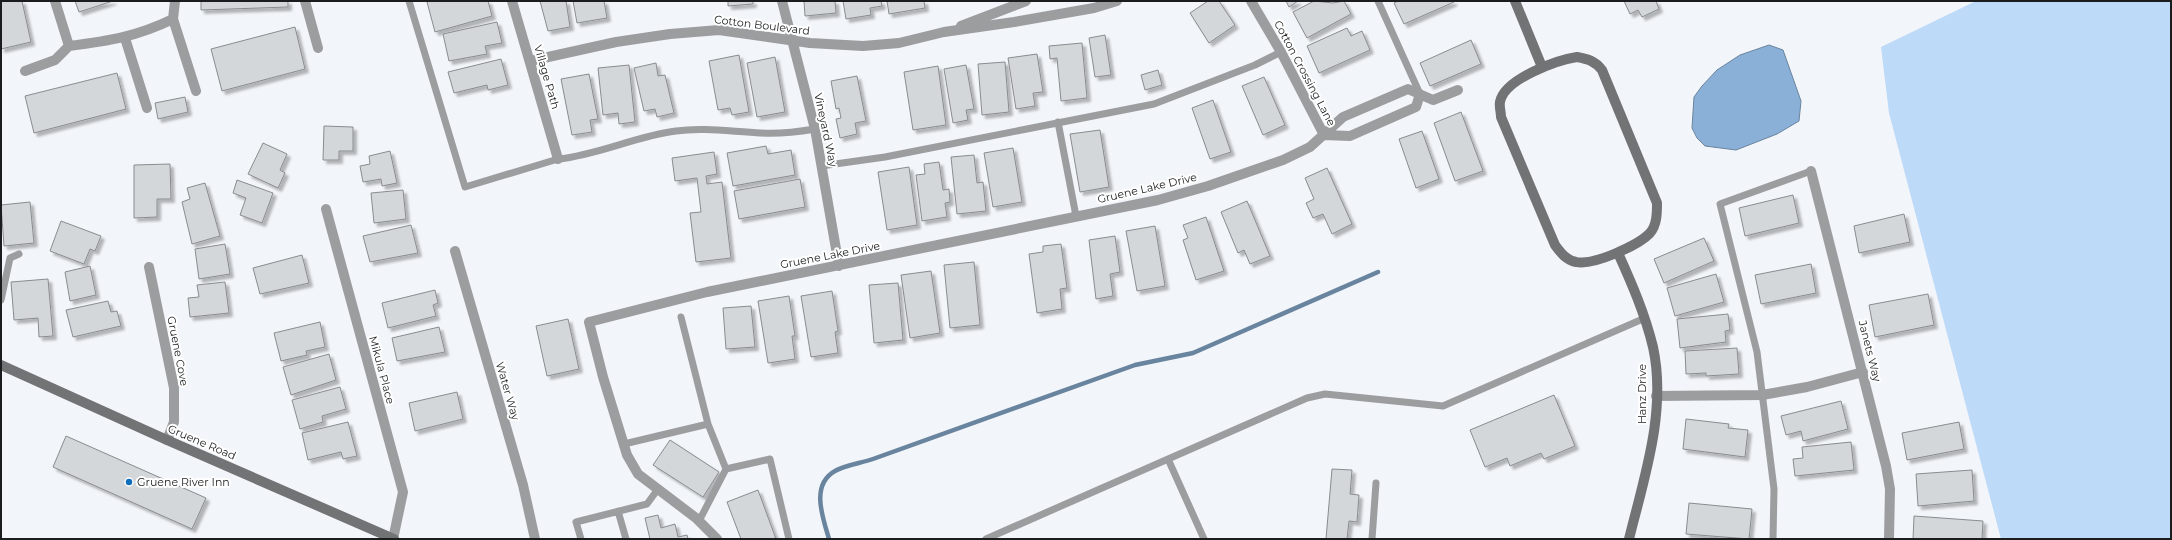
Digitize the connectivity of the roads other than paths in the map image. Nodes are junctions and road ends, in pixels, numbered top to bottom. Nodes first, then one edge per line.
1 (55, 1) edge
2 (175, 1) edge
3 (305, 1) edge
4 (409, 1) edge
5 (512, 1) edge
6 (782, 1) edge
7 (1026, 1) edge
8 (1117, 1) edge
9 (1251, 1) edge
10 (1378, 1) edge
11 (1515, 1) edge
12 (173, 19) junction
13 (944, 32) junction
14 (125, 38) junction
15 (791, 40) junction
16 (69, 46) junction
17 (318, 48) dead end
18 (1282, 52) junction
19 (530, 61) junction
20 (1542, 67) junction
21 (26, 71) dead end
22 (1458, 90) dead end
23 (196, 91) dead end
24 (1420, 94) junction
25 (147, 108) dead end
26 (1058, 122) junction
27 (815, 130) junction
28 (1324, 135) junction
29 (558, 159) junction
30 (822, 166) junction
31 (1811, 170) joint
32 (326, 209) dead end
33 (1076, 216) junction
34 (455, 251) dead end
35 (1618, 253) junction
36 (19, 254) dead end
37 (839, 266) junction
38 (149, 267) dead end
39 (1, 300) edge
40 (681, 317) dead end
41 (1645, 318) junction
42 (1, 365) edge
43 (1863, 372) junction
44 (1762, 394) junction
45 (1656, 396) junction
46 (708, 424) junction
47 (167, 440) junction
48 (624, 444) junction
49 (1168, 460) junction
50 (726, 469) junction
51 (1376, 483) dead end
52 (658, 489) junction
53 (618, 511) junction
54 (699, 521) junction
55 (394, 539) edge
56 (535, 539) edge
57 (581, 539) edge
58 (626, 539) edge
59 (717, 539) edge
60 (789, 539) edge
61 (986, 539) edge
62 (1204, 539) edge
63 (1372, 539) edge
64 (1629, 539) edge
65 (1773, 539) edge
66 (1888, 539) edge

1 - 16 street
2 - 12 street
3 - 17 street
4 - 29 lane
5 - 19 street, Village Path
6 - 15 street, Vineyard Way
7 - 13 street, Cotton Boulevard
8 - 13 street, Cotton Boulevard
9 - 18 street, Cotton Crossing Lane
10 - 24 lane
11 - 20 street
12 - 14 street
12 - 23 street
13 - 15 street, Cotton Boulevard
14 - 16 street
14 - 25 street
15 - 19 street, Cotton Boulevard
15 - 27 street, Vineyard Way
16 - 21 street
18 - 26 lane
18 - 28 street, Cotton Crossing Lane
19 - 29 street, Village Path
20 - 35 street
20 - 35 street
22 - 24 street, Gruene Lake Drive
24 - 28 street, Gruene Lake Drive
24 - 28 street
26 - 30 lane
26 - 33 lane
27 - 29 lane
27 - 30 street, Vineyard Way
28 - 33 street, Gruene Lake Drive
30 - 37 street, Vineyard Way
31 - 43 street, Janets Way
31 - 44 lane
32 - 55 street, Mikula Place
33 - 37 street, Gruene Lake Drive
34 - 56 street, Water Way
35 - 41 street, Hanz Drive
36 - 39 lane
37 - 48 street, Gruene Lake Drive
38 - 47 street, Gruene Cove
40 - 46 lane
41 - 45 street, Hanz Drive
41 - 49 lane
42 - 47 street, Gruene Road
43 - 44 street
43 - 66 street, Janets Way
44 - 45 street
44 - 65 lane
45 - 64 street, Hanz Drive
46 - 48 lane
46 - 50 lane
47 - 55 street, Gruene Road
48 - 52 street, Gruene Lake Drive
49 - 61 lane
49 - 62 lane
50 - 54 lane
50 - 60 lane
51 - 63 lane
52 - 53 lane
52 - 54 street, Gruene Lake Drive
53 - 57 lane
53 - 58 lane
54 - 59 street, Gruene Lake Drive

